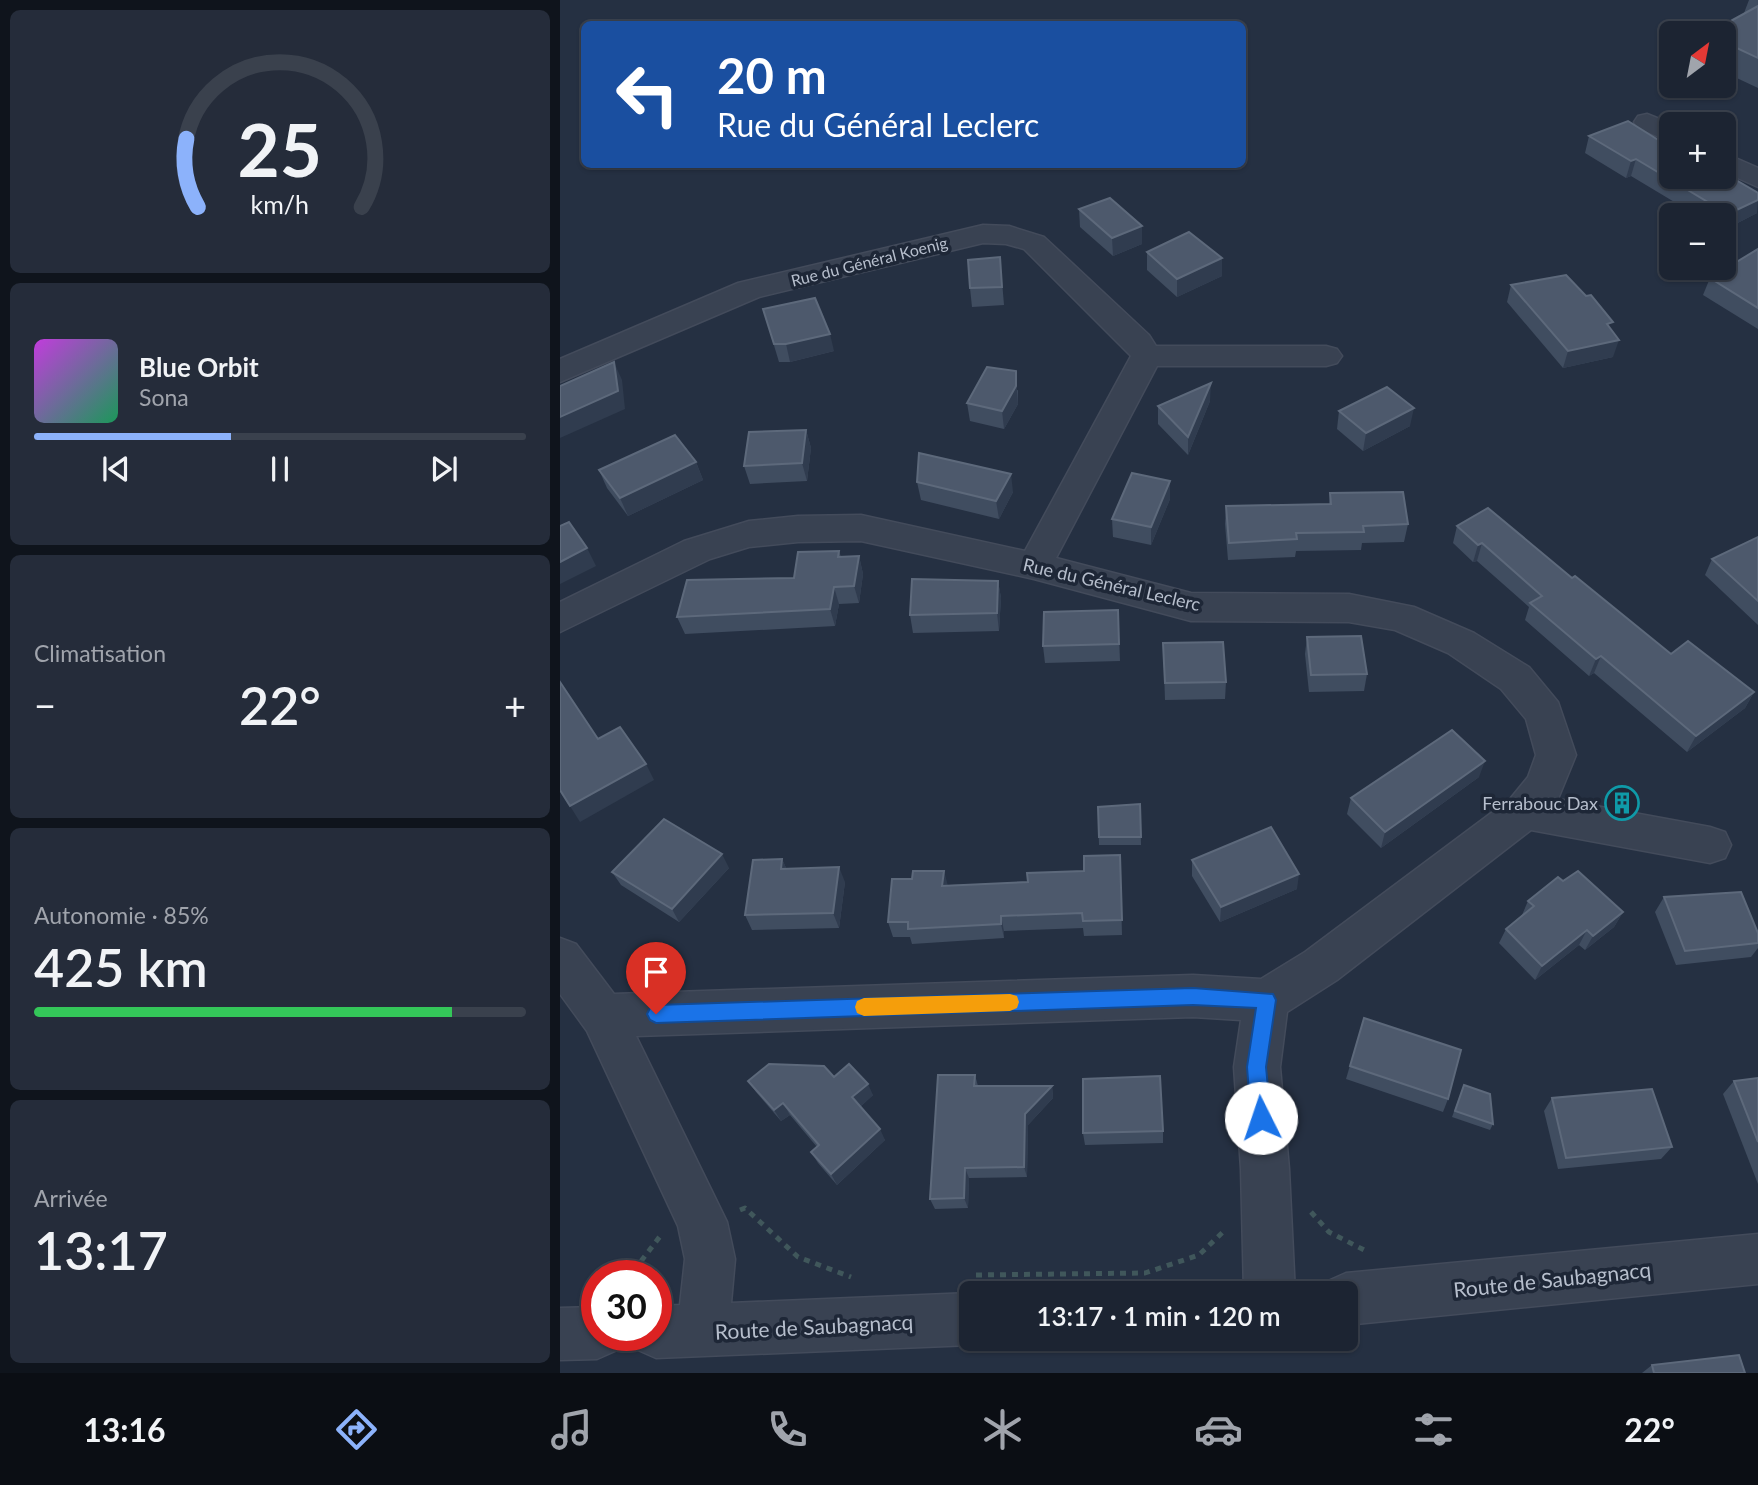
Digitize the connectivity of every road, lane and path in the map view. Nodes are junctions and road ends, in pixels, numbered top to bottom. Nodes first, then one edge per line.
1 (1736, 167) edge
2 (1758, 178) edge
3 (1147, 356) junction
4 (1326, 356) dead end
5 (560, 371) edge
6 (1034, 566) junction
7 (560, 618) edge
8 (1525, 811) junction
9 (1710, 845) dead end
10 (560, 958) edge
11 (1266, 1000) junction
12 (603, 1016) junction
13 (1266, 1200) junction
14 (702, 1222) junction
15 (1380, 1257) dead end
16 (1758, 1259) edge
17 (642, 1260) edge
18 (861, 1277) dead end
19 (1087, 1281) edge
20 (1269, 1281) edge
21 (959, 1298) edge
22 (1358, 1298) edge
23 (680, 1332) edge
24 (581, 1333) edge
25 (560, 1334) edge

1 - 2 street
3 - 4 street
3 - 5 street, Rue du Général Koenig
3 - 6 street
6 - 7 street, Rue du Général Leclerc
6 - 8 street, Rue du Général Leclerc
8 - 9 street
8 - 11 street, Rue du Général Leclerc
10 - 12 street
11 - 12 street
11 - 13 street
12 - 14 street
13 - 15 path
13 - 19 path
13 - 20 street
14 - 17 path
14 - 18 path
14 - 23 street
16 - 22 street, Route de Saubagnacq
21 - 23 street, Route de Saubagnacq
24 - 25 street

